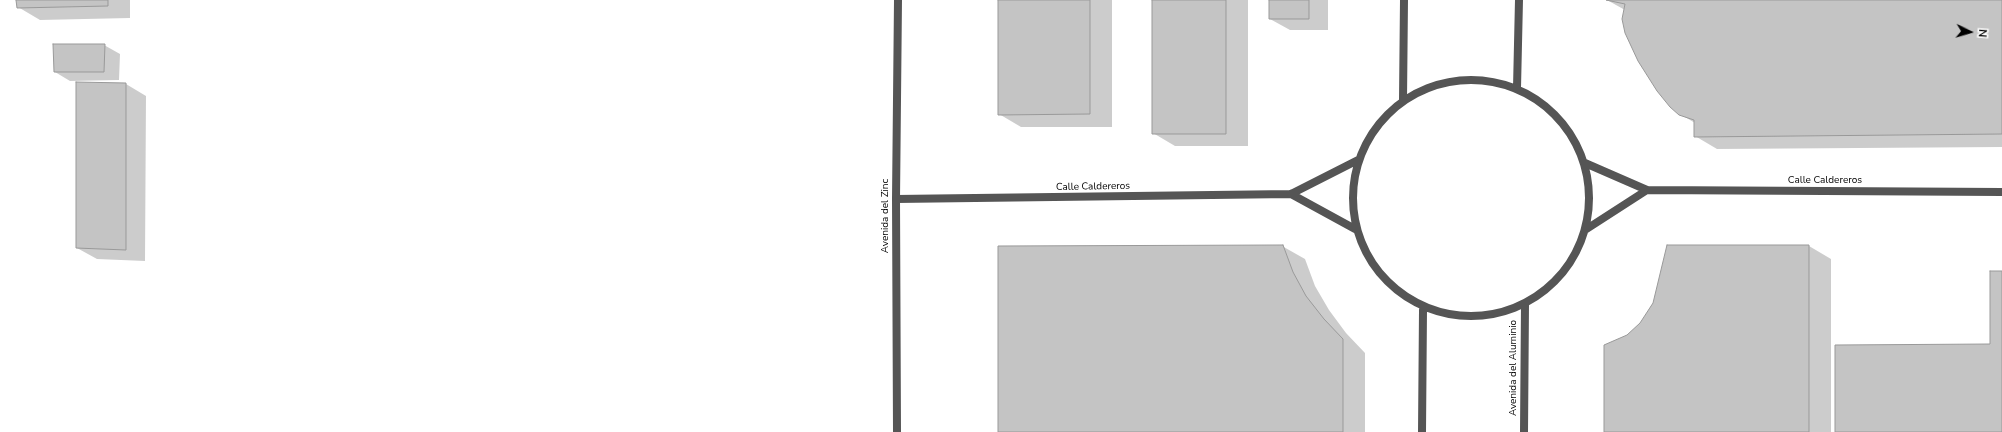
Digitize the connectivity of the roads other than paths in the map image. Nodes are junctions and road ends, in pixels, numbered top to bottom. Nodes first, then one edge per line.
1 (898, 0) edge
2 (1404, 0) edge
3 (1519, 0) edge
4 (1517, 88) junction
5 (1403, 100) junction
6 (1358, 160) junction
7 (1585, 163) junction
8 (1647, 190) junction
9 (2002, 192) edge
10 (1291, 194) junction
11 (896, 199) junction
12 (1356, 229) junction
13 (1585, 230) junction
14 (1525, 304) junction
15 (1423, 310) junction
16 (897, 432) edge
17 (1422, 432) edge
18 (1524, 432) edge

1 - 11 street, Avenida del Zinc
2 - 5 street
3 - 4 street
4 - 5 street
4 - 7 street
5 - 6 street
6 - 10 street
6 - 12 street
7 - 8 street
7 - 13 street
8 - 9 street, Calle Caldereros
8 - 13 street
10 - 11 street, Calle Caldereros
10 - 12 street
11 - 16 street, Avenida del Zinc
12 - 15 street
13 - 14 street
14 - 15 street
14 - 18 street, Avenida del Aluminio
15 - 17 street

